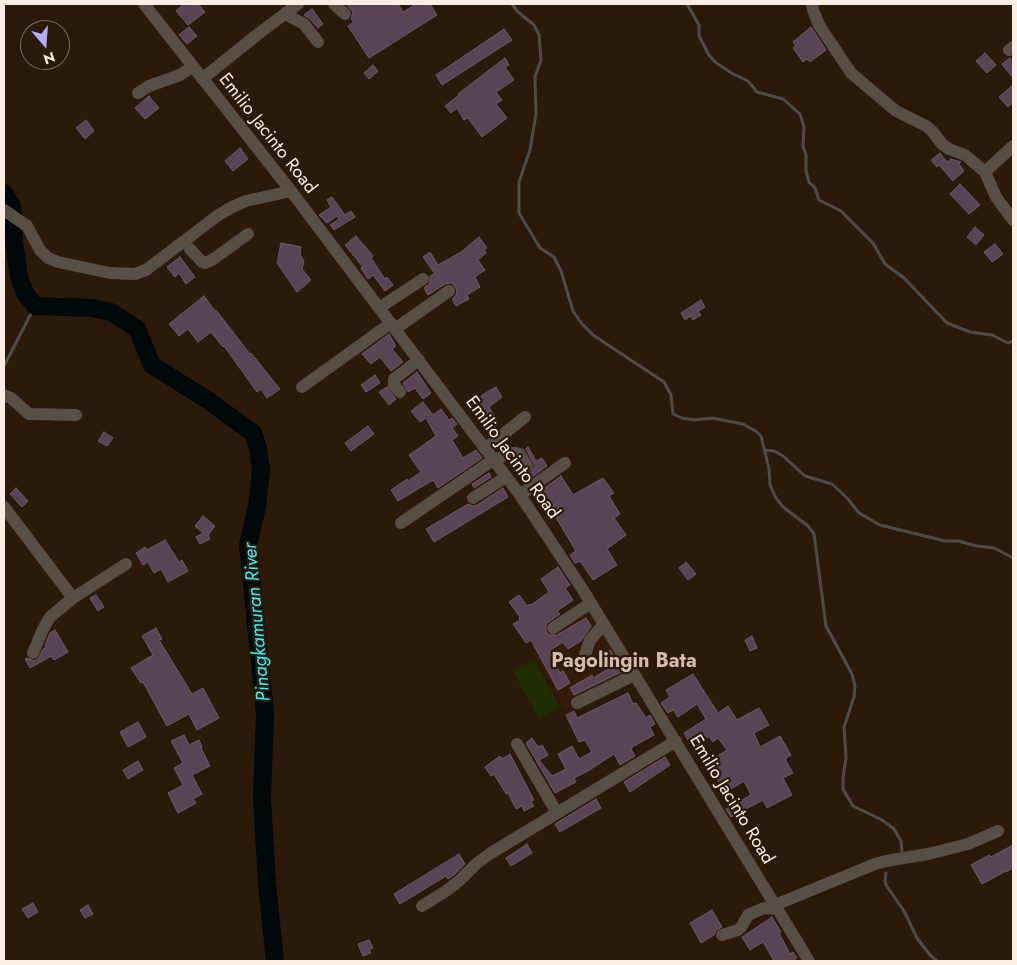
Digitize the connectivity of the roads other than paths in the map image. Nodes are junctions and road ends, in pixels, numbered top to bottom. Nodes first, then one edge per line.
1 (144, 4) edge
2 (298, 4) edge
3 (334, 4) edge
4 (812, 4) edge
5 (285, 14) junction
6 (345, 14) dead end
7 (318, 42) dead end
8 (192, 67) junction
9 (202, 79) junction
10 (138, 93) dead end
11 (1013, 146) edge
12 (985, 172) junction
13 (291, 191) junction
14 (4, 210) edge
15 (1013, 220) edge
16 (248, 234) dead end
17 (186, 245) junction
18 (423, 279) dead end
19 (449, 291) dead end
20 (379, 308) junction
21 (393, 326) junction
22 (419, 360) junction
23 (302, 387) dead end
24 (400, 392) dead end
25 (4, 395) edge
26 (76, 416) dead end
27 (525, 418) dead end
28 (485, 449) junction
29 (493, 460) junction
30 (564, 463) dead end
31 (527, 466) dead end
32 (506, 477) junction
33 (520, 495) junction
34 (473, 498) dead end
35 (4, 508) edge
36 (400, 522) dead end
37 (126, 564) dead end
38 (73, 598) junction
39 (591, 603) junction
40 (604, 624) junction
41 (553, 628) dead end
42 (33, 653) dead end
43 (581, 667) dead end
44 (634, 674) junction
45 (577, 703) dead end
46 (676, 741) junction
47 (517, 744) dead end
48 (557, 813) junction
49 (998, 831) dead end
50 (422, 906) dead end
51 (776, 907) junction
52 (722, 935) dead end
53 (809, 961) edge

1 - 8 street, Emilio Jacinto Road
2 - 5 street
3 - 6 street
4 - 12 street
5 - 7 street
5 - 9 street
8 - 9 street, Emilio Jacinto Road
8 - 10 street
9 - 13 street, Emilio Jacinto Road
11 - 12 street
12 - 15 street
13 - 17 street
13 - 20 street, Emilio Jacinto Road
14 - 17 street
16 - 17 street
18 - 20 street
19 - 21 street
20 - 21 street, Emilio Jacinto Road
21 - 22 street, Emilio Jacinto Road
21 - 23 street
22 - 24 street
22 - 28 street, Emilio Jacinto Road
25 - 26 street
27 - 28 street
28 - 29 street, Emilio Jacinto Road
29 - 31 street
29 - 32 street, Emilio Jacinto Road
29 - 36 street
30 - 33 street
32 - 33 street, Emilio Jacinto Road
32 - 34 street
33 - 39 street, Emilio Jacinto Road
35 - 38 street
37 - 38 street
38 - 42 street
39 - 40 street, Emilio Jacinto Road
39 - 41 street
40 - 43 street
40 - 44 street, Emilio Jacinto Road
44 - 45 street
44 - 46 street, Emilio Jacinto Road
46 - 48 street
46 - 51 street, Emilio Jacinto Road
47 - 48 street
48 - 50 street
49 - 51 street
51 - 52 street
51 - 53 street, Emilio Jacinto Road

